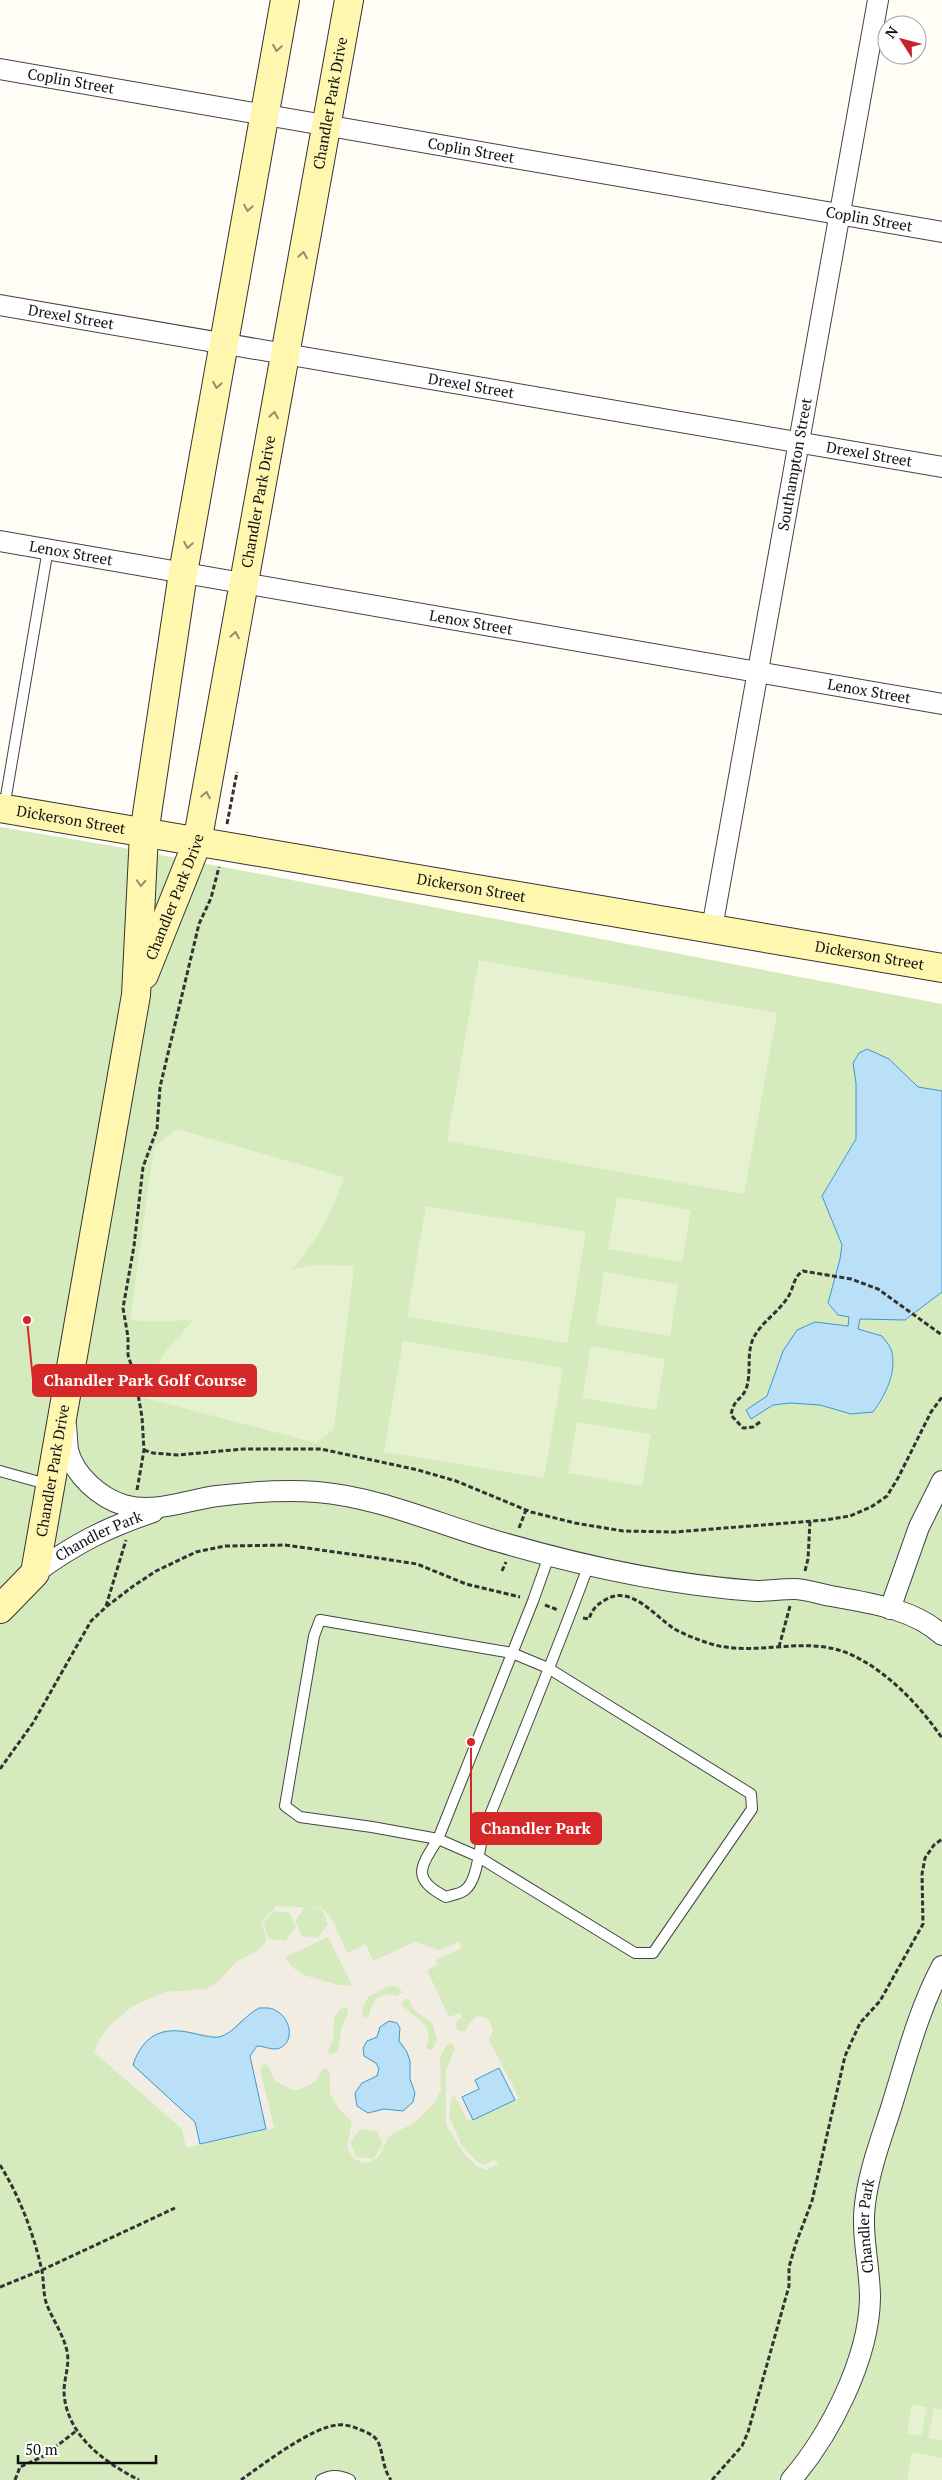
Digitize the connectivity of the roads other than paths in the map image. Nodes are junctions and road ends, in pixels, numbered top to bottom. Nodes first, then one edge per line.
1 (285, 0) edge
2 (349, 0) edge
3 (878, 0) edge
4 (0, 69) edge
5 (265, 115) junction
6 (327, 126) junction
7 (840, 215) junction
8 (942, 232) edge
9 (0, 305) edge
10 (224, 344) junction
11 (285, 355) junction
12 (799, 443) junction
13 (942, 467) edge
14 (0, 541) edge
15 (48, 549) junction
16 (183, 573) junction
17 (244, 584) junction
18 (758, 672) junction
19 (942, 704) edge
20 (2, 808) edge
21 (144, 834) junction
22 (210, 845) junction
23 (712, 928) junction
24 (942, 968) edge
25 (136, 995) junction
26 (65, 1408) junction
27 (0, 1471) edge
28 (942, 1481) edge
29 (51, 1485) junction
30 (132, 1513) junction
31 (549, 1556) junction
32 (589, 1564) junction
33 (35, 1573) junction
34 (890, 1608) junction
35 (0, 1609) edge
36 (942, 1635) edge
37 (512, 1653) junction
38 (548, 1668) junction
39 (438, 1839) junction
40 (477, 1856) junction
41 (942, 1966) edge
42 (321, 2480) edge
43 (350, 2480) edge
44 (791, 2480) edge

1 -> 5 street, Chandler Park Drive
2 - 6 street, Chandler Park Drive
3 - 7 street, Southampton Street
4 - 5 street, Coplin Street
5 - 6 street, Coplin Street
5 -> 10 street, Chandler Park Drive
6 - 7 street, Coplin Street
11 -> 6 street, Chandler Park Drive
7 - 8 street, Coplin Street
7 - 12 street, Southampton Street
9 - 10 street, Drexel Street
10 - 11 street, Drexel Street
10 -> 16 street, Chandler Park Drive
11 - 12 street, Drexel Street
17 -> 11 street, Chandler Park Drive
12 - 13 street, Drexel Street
12 - 18 street, Southampton Street
14 - 15 street, Lenox Street
15 - 16 street, Lenox Street
15 - 20 lane
16 - 17 street, Lenox Street
16 - 21 street, Chandler Park Drive
17 - 18 street, Lenox Street
22 -> 17 street, Chandler Park Drive
18 - 19 street, Lenox Street
18 - 23 street, Southampton Street
20 - 21 street, Dickerson Street
21 - 22 street, Dickerson Street
21 -> 25 street, Chandler Park Drive
22 - 23 street, Dickerson Street
22 - 25 street, Chandler Park Drive
23 - 24 street, Dickerson Street
25 - 26 street, Chandler Park Drive
26 - 29 street, Chandler Park Drive
26 - 30 street, Chandler Park
27 - 29 lane
28 - 34 street
29 - 33 street, Chandler Park Drive
30 - 31 street, Chandler Park
30 - 33 street, Chandler Park
31 - 32 street, Chandler Park
31 - 37 lane
32 - 34 street, Chandler Park
32 - 38 lane
33 - 35 street
34 - 36 street, Chandler Park
37 - 38 lane
37 - 39 lane
37 - 39 lane
38 - 40 lane
38 - 40 lane
39 - 40 lane
39 - 40 lane
41 - 44 street, Chandler Park
42 - 43 lane

